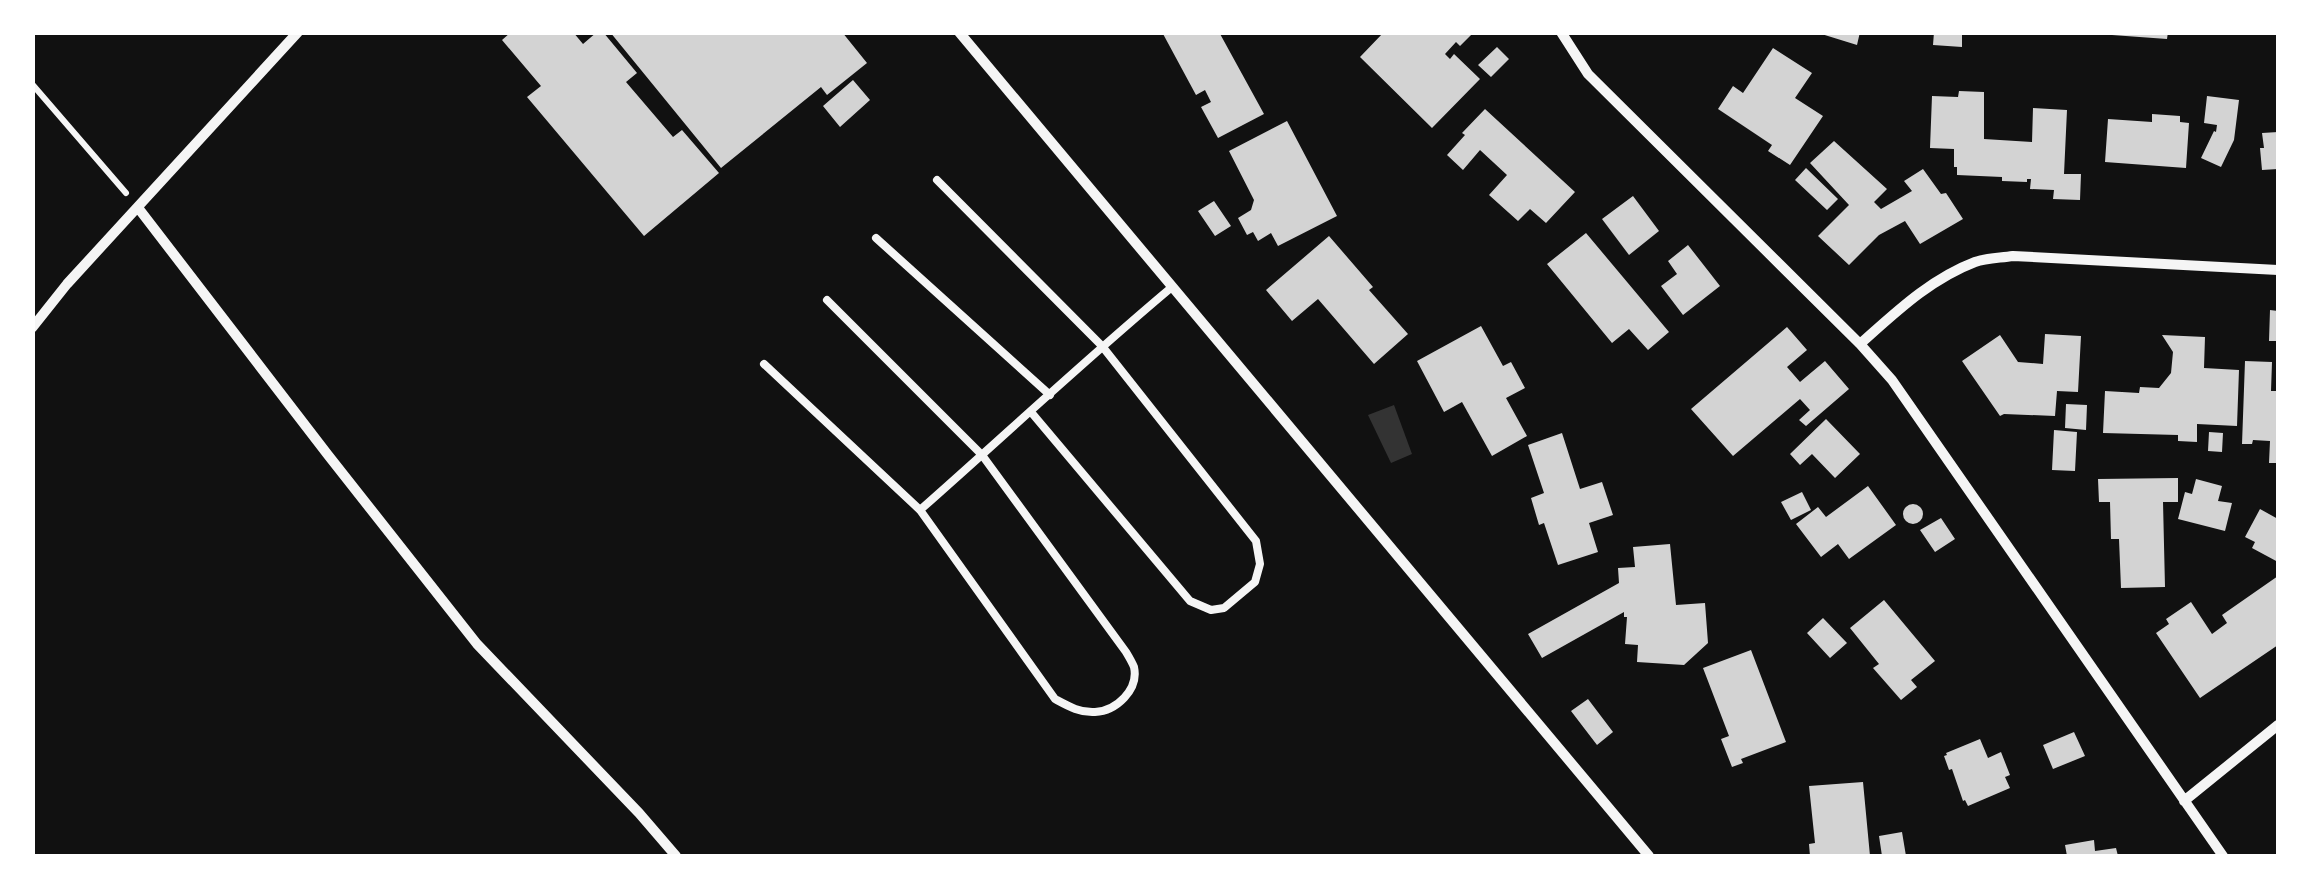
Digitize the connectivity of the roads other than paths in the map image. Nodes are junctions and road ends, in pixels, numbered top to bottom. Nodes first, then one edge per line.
1 (298, 32) edge
2 (959, 32) edge
3 (1561, 32) edge
4 (937, 180) dead end
5 (139, 208) junction
6 (876, 238) dead end
7 (2278, 270) edge
8 (1172, 287) junction
9 (827, 300) dead end
10 (32, 328) edge
11 (1860, 344) junction
12 (1102, 346) junction
13 (764, 364) dead end
14 (1050, 396) junction
15 (1031, 412) junction
16 (982, 456) junction
17 (920, 510) junction
18 (2278, 725) edge
19 (2184, 801) junction
20 (676, 856) edge
21 (1649, 856) edge
22 (2223, 856) edge

1 - 5 street
2 - 8 street
3 - 11 street
4 - 12 lane
5 - 10 street
5 - 20 street
6 - 14 lane
7 - 11 street
8 - 12 lane
8 - 21 street
9 - 16 lane
11 - 19 street
12 - 14 lane
12 - 15 lane
13 - 17 lane
14 - 15 lane
15 - 16 lane
16 - 17 lane
16 - 17 lane
18 - 19 street
19 - 22 street

